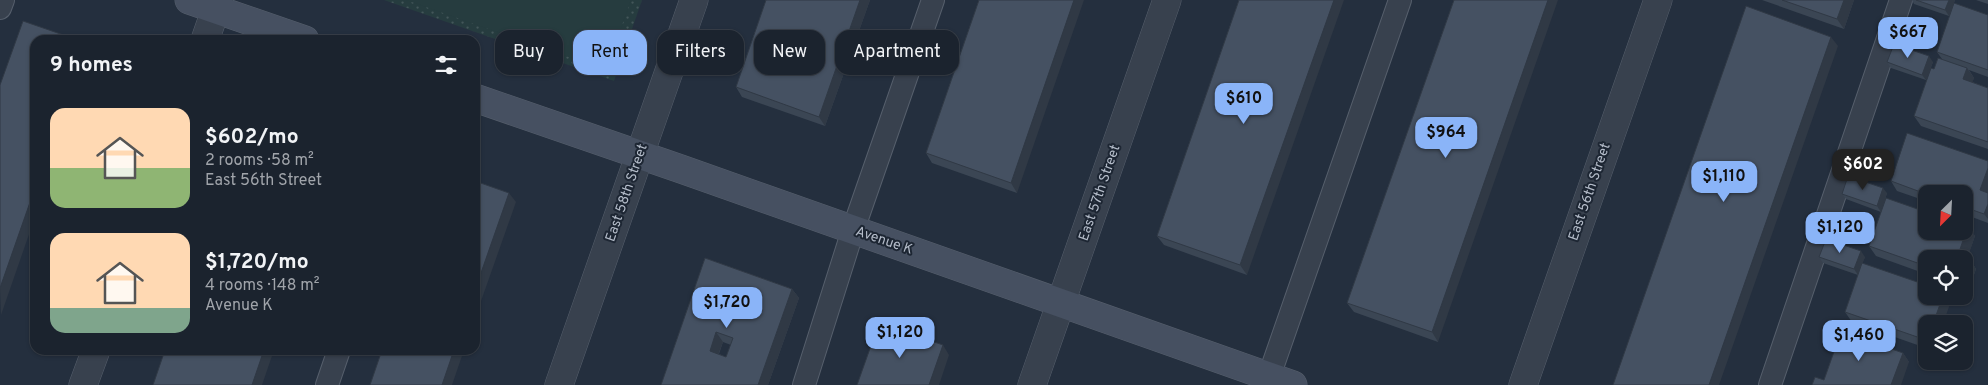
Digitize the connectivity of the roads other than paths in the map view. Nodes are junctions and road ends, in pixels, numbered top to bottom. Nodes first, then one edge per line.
1 (3, 0) edge
2 (189, 0) edge
3 (694, 0) edge
4 (933, 0) edge
5 (1167, 0) edge
6 (1400, 0) edge
7 (1658, 0) edge
8 (1901, 0) edge
9 (217, 5) edge
10 (0, 8) edge
11 (207, 35) edge
12 (292, 35) edge
13 (480, 100) edge
14 (640, 155) junction
15 (853, 230) junction
16 (1060, 304) junction
17 (94, 355) edge
18 (337, 355) edge
19 (1276, 382) edge
20 (84, 385) edge
21 (327, 385) edge
22 (559, 385) edge
23 (804, 385) edge
24 (1032, 385) edge
25 (1522, 385) edge
26 (1770, 385) edge

1 - 10 lane
2 - 9 street
3 - 14 street, East 58th Street
4 - 15 lane
5 - 16 street, East 57th Street
6 - 19 lane
7 - 25 street, East 56th Street
8 - 26 lane
9 - 11 street
9 - 12 street
13 - 14 street, Avenue K
14 - 15 street, Avenue K
14 - 22 street, East 58th Street
15 - 16 street, Avenue K
15 - 23 lane
16 - 19 street, Avenue K
16 - 24 street, East 57th Street
17 - 20 street
18 - 21 lane

